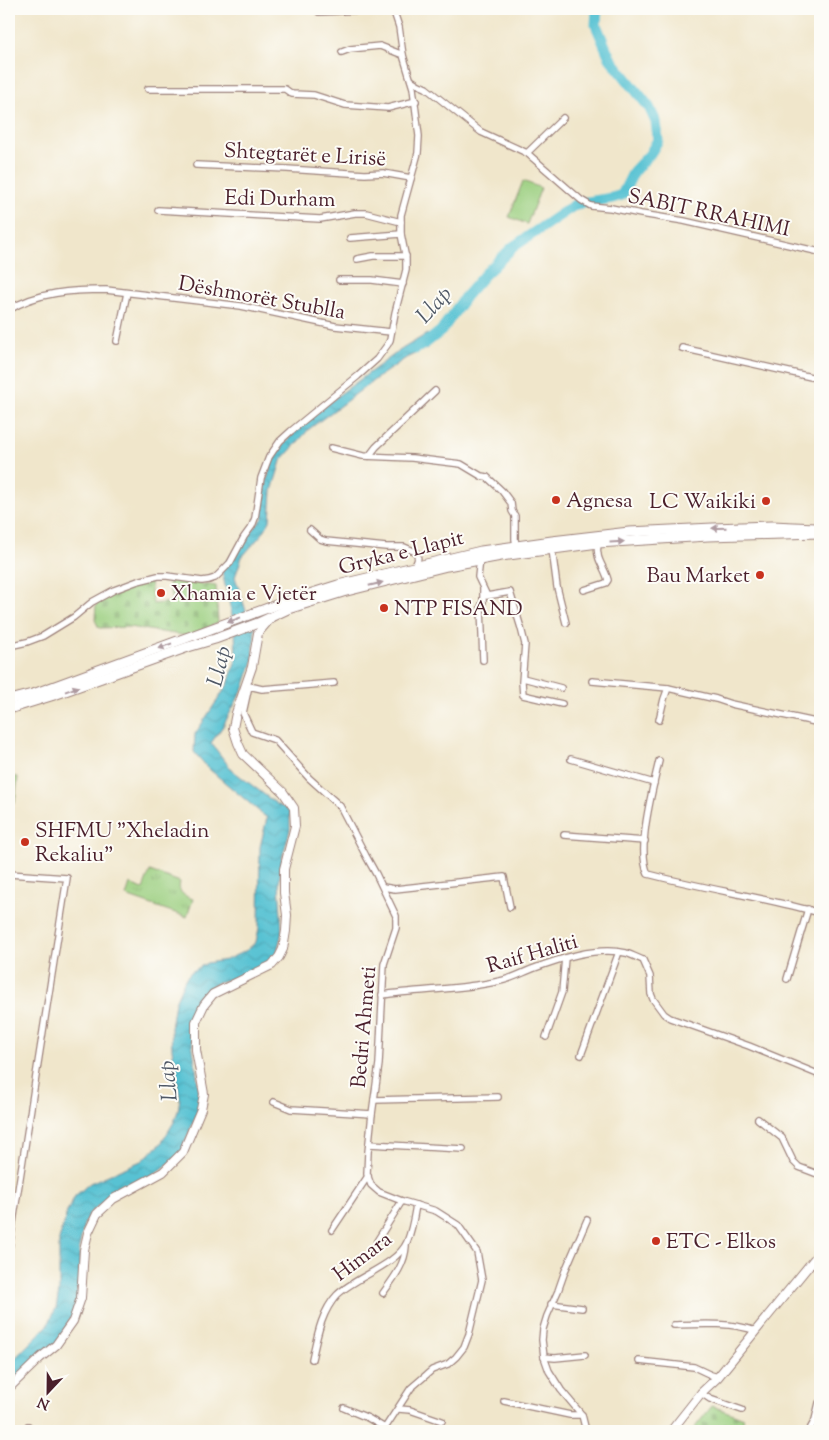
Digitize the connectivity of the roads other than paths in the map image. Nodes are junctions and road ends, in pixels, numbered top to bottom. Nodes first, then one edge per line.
1 (385, 9) edge
2 (393, 9) edge
3 (319, 12) dead end
4 (342, 52) dead end
5 (404, 55) junction
6 (411, 79) junction
7 (148, 90) dead end
8 (416, 101) junction
9 (563, 118) dead end
10 (527, 153) junction
11 (196, 165) dead end
12 (411, 178) junction
13 (158, 210) dead end
14 (401, 222) junction
15 (401, 234) junction
16 (350, 238) dead end
17 (820, 252) edge
18 (406, 256) junction
19 (357, 259) dead end
20 (339, 280) dead end
21 (403, 284) junction
22 (127, 293) junction
23 (9, 310) edge
24 (391, 332) junction
25 (117, 341) dead end
26 (682, 348) dead end
27 (820, 379) edge
28 (435, 391) dead end
29 (331, 448) dead end
30 (369, 456) junction
31 (820, 528) edge
32 (310, 530) dead end
33 (820, 533) edge
34 (598, 543) junction
35 (516, 546) junction
36 (552, 549) junction
37 (480, 559) junction
38 (447, 563) junction
39 (415, 569) junction
40 (482, 586) junction
41 (584, 590) dead end
42 (262, 624) junction
43 (566, 624) dead end
44 (9, 646) edge
45 (483, 660) dead end
46 (523, 678) junction
47 (592, 680) dead end
48 (334, 683) dead end
49 (560, 688) dead end
50 (668, 688) junction
51 (9, 700) edge
52 (562, 704) dead end
53 (9, 709) edge
54 (659, 720) dead end
55 (820, 723) edge
56 (571, 759) dead end
57 (658, 761) dead end
58 (654, 783) junction
59 (564, 835) dead end
60 (644, 841) junction
61 (9, 874) edge
62 (383, 887) junction
63 (510, 907) dead end
64 (808, 910) junction
65 (820, 913) edge
66 (619, 952) junction
67 (565, 958) junction
68 (787, 980) dead end
69 (382, 995) junction
70 (546, 1036) dead end
71 (581, 1055) dead end
72 (820, 1075) edge
73 (498, 1098) dead end
74 (374, 1100) junction
75 (274, 1102) dead end
76 (372, 1114) junction
77 (758, 1119) dead end
78 (369, 1144) junction
79 (463, 1149) dead end
80 (820, 1175) edge
81 (368, 1176) junction
82 (402, 1201) junction
83 (416, 1205) junction
84 (587, 1220) dead end
85 (332, 1230) dead end
86 (377, 1241) dead end
87 (406, 1243) junction
88 (9, 1248) edge
89 (820, 1252) edge
90 (383, 1292) dead end
91 (552, 1304) junction
92 (582, 1308) dead end
93 (674, 1325) dead end
94 (756, 1331) junction
95 (585, 1355) dead end
96 (544, 1357) junction
97 (312, 1359) dead end
98 (639, 1361) dead end
99 (718, 1377) junction
100 (9, 1388) edge
101 (701, 1393) junction
102 (504, 1401) dead end
103 (820, 1403) edge
104 (344, 1408) dead end
105 (399, 1409) junction
106 (742, 1410) dead end
107 (582, 1415) junction
108 (442, 1421) dead end
109 (384, 1430) edge
110 (586, 1431) edge
111 (671, 1431) edge
112 (810, 1431) edge

1 - 3 street
2 - 5 street
4 - 5 street
5 - 6 street
6 - 8 street
6 - 10 street
7 - 8 street
8 - 12 street
9 - 10 street
10 - 17 street, SABIT RRAHIMI
11 - 12 street, Shtegtarët e Lirisë
12 - 14 street
13 - 14 street, Edi Durham
14 - 15 street
15 - 16 street
15 - 18 street
18 - 19 street
18 - 21 street
20 - 21 street
21 - 24 street
22 - 23 street, Dëshmorët Stublla
22 - 24 street, Dëshmorët Stublla
22 - 25 street
24 - 44 street
26 - 27 street
28 - 30 street
29 - 30 street
30 - 35 street
31 -> 35 main road, Gryka e Llapit
32 - 39 street
34 -> 33 main road, Gryka e Llapit
34 - 36 main road, Gryka e Llapit
34 - 41 street
35 - 38 main road, Gryka e Llapit
36 - 37 main road, Gryka e Llapit
36 - 43 street
37 - 38 main road, Gryka e Llapit
37 - 40 street
38 - 39 main road, Gryka e Llapit
42 -> 39 main road, Gryka e Llapit
39 -> 51 main road, Gryka e Llapit
40 - 45 street
40 - 46 street
53 -> 42 main road, Gryka e Llapit
42 - 100 main road
46 - 49 street
46 - 52 street
47 - 50 street
48 - 62 street, Bedri Ahmeti
50 - 54 street
50 - 55 street
56 - 58 street
57 - 58 street
58 - 60 street
59 - 60 street
60 - 64 street
61 - 88 street
62 - 63 street
62 - 69 street, Bedri Ahmeti
64 - 65 street
64 - 68 street
66 - 67 street, Raif Haliti
66 - 71 street
66 - 72 street, Raif Haliti
67 - 69 street, Raif Haliti
67 - 70 street
69 - 74 street, Bedri Ahmeti
73 - 74 street
74 - 76 street, Bedri Ahmeti
75 - 76 street
76 - 78 street, Bedri Ahmeti
77 - 80 street
78 - 79 street
78 - 81 street, Bedri Ahmeti
81 - 82 street
81 - 85 street
82 - 83 street
82 - 86 street
83 - 87 street, Himara
83 - 105 street
84 - 91 street
87 - 90 street
87 - 97 street, Himara
89 - 94 main road
91 - 92 street
91 - 96 street
93 - 94 street
94 - 99 main road
95 - 96 street
96 - 107 street
98 - 99 street
99 - 101 main road
101 - 106 street
101 - 111 main road
102 - 107 street
103 - 112 street
104 - 109 street
105 - 108 street
105 - 109 street
107 - 110 street

